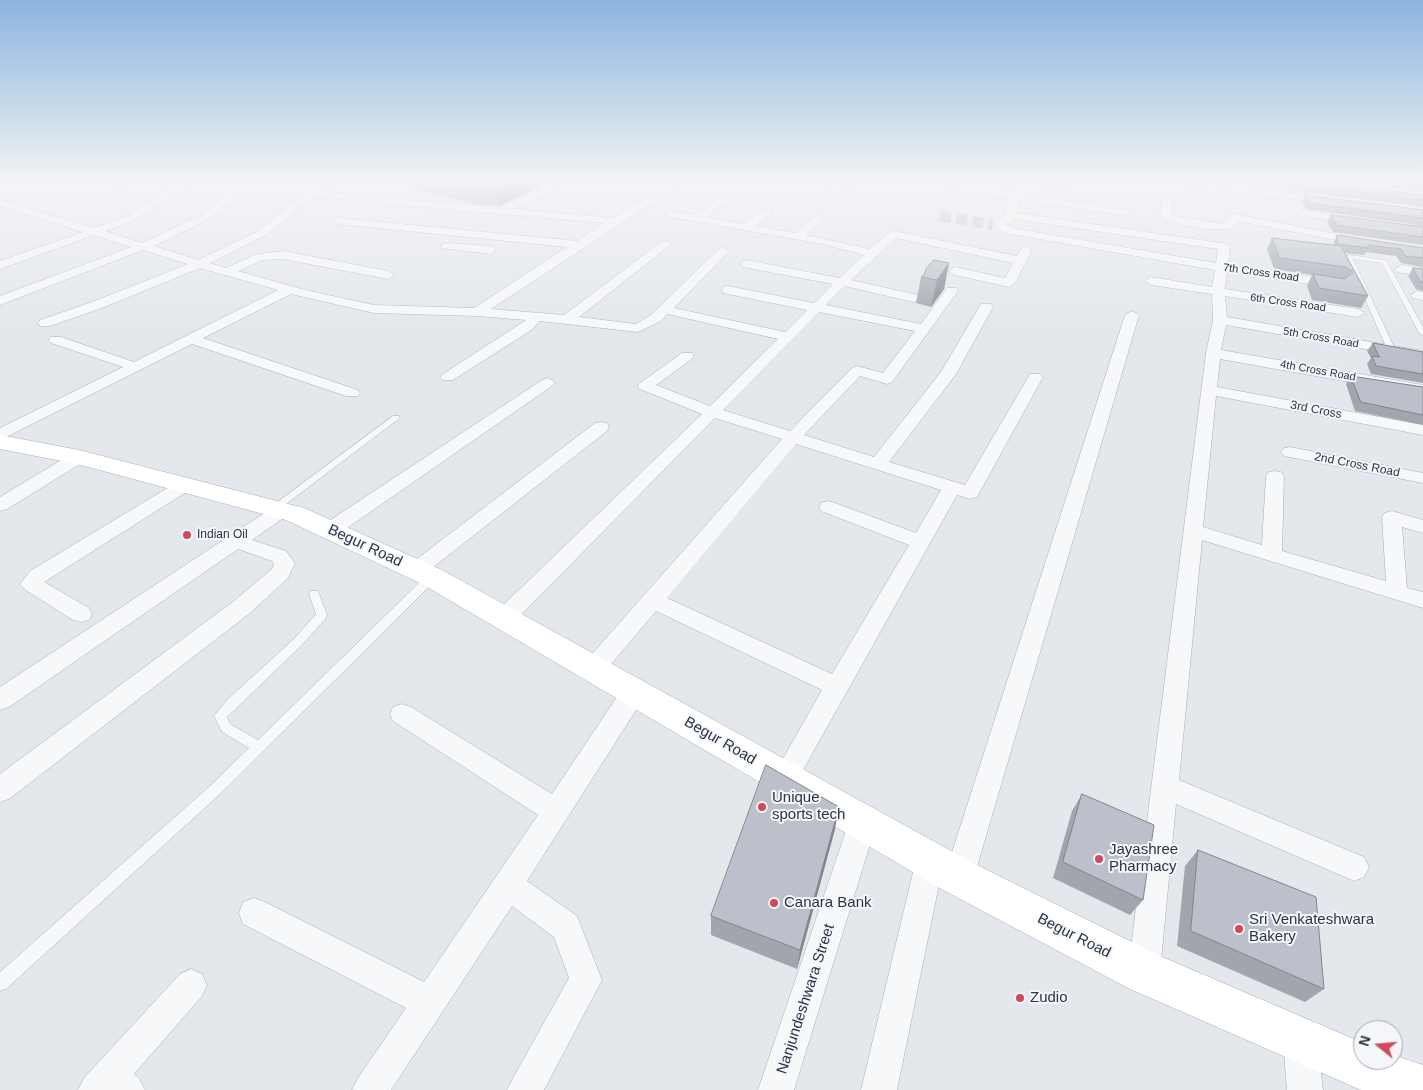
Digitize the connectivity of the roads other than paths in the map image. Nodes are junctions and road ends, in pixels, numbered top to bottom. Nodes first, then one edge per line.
1 (86, 234) edge
2 (104, 234) edge
3 (170, 234) edge
4 (262, 234) edge
5 (468, 234) edge
6 (596, 234) edge
7 (786, 234) edge
8 (801, 234) edge
9 (1020, 234) edge
10 (1144, 234) edge
11 (1314, 234) edge
12 (798, 236) junction
13 (1032, 236) junction
14 (665, 244) dead end
15 (1378, 244) edge
16 (580, 245) junction
17 (144, 246) junction
18 (446, 246) dead end
19 (504, 251) dead end
20 (723, 251) dead end
21 (872, 253) junction
22 (0, 254) edge
23 (542, 255) dead end
24 (561, 257) junction
25 (16, 260) junction
26 (1021, 261) junction
27 (199, 264) junction
28 (747, 264) dead end
29 (0, 265) edge
30 (1222, 268) junction
31 (1401, 269) dead end
32 (955, 271) dead end
33 (226, 272) junction
34 (1423, 272) edge
35 (388, 275) dead end
36 (1151, 281) dead end
37 (842, 282) junction
38 (1339, 285) edge
39 (290, 289) junction
40 (728, 290) dead end
41 (952, 292) dead end
42 (1218, 292) junction
43 (913, 298) dead end
44 (0, 301) edge
45 (816, 307) junction
46 (986, 307) dead end
47 (665, 310) junction
48 (477, 312) junction
49 (1358, 313) dead end
50 (1132, 315) dead end
51 (535, 317) junction
52 (567, 319) junction
53 (1220, 320) junction
54 (45, 323) dead end
55 (925, 329) junction
56 (1423, 333) edge
57 (789, 337) junction
58 (192, 339) junction
59 (56, 340) dead end
60 (1391, 350) junction
61 (1213, 353) junction
62 (1423, 355) edge
63 (687, 356) dead end
64 (136, 367) junction
65 (448, 377) dead end
66 (1034, 377) dead end
67 (547, 383) dead end
68 (1209, 390) junction
69 (1423, 390) edge
70 (352, 393) dead end
71 (712, 412) junction
72 (396, 418) dead end
73 (601, 427) dead end
74 (1423, 430) edge
75 (0, 435) edge
76 (793, 437) junction
77 (0, 442) edge
78 (1290, 452) dead end
79 (79, 457) junction
80 (878, 464) junction
81 (1275, 476) dead end
82 (1423, 478) edge
83 (186, 485) junction
84 (952, 487) junction
85 (0, 505) edge
86 (828, 507) dead end
87 (284, 511) junction
88 (1423, 527) edge
89 (330, 530) junction
90 (1194, 531) junction
91 (921, 542) junction
92 (243, 544) junction
93 (1272, 554) junction
94 (424, 574) junction
95 (1397, 592) junction
96 (314, 594) dead end
97 (652, 600) junction
98 (1423, 600) edge
99 (81, 614) dead end
100 (504, 618) junction
101 (593, 669) junction
102 (838, 687) junction
103 (634, 692) junction
104 (0, 700) edge
105 (402, 714) dead end
106 (259, 747) junction
107 (785, 778) junction
108 (1165, 787) junction
109 (0, 790) edge
110 (556, 811) junction
111 (863, 822) junction
112 (930, 860) junction
113 (1354, 867) dead end
114 (959, 877) junction
115 (508, 885) junction
116 (254, 913) dead end
117 (1144, 972) junction
118 (0, 982) edge
119 (191, 985) dead end
120 (429, 1002) junction
121 (1300, 1040) junction
122 (111, 1086) edge
123 (1423, 1088) edge
124 (370, 1090) edge
125 (525, 1090) edge
126 (776, 1090) edge
127 (879, 1090) edge
128 (1305, 1090) edge

1 - 25 street
2 - 17 street
3 - 17 street
4 - 27 street
5 - 16 street
6 - 16 street
7 - 12 street
8 - 12 street
9 - 13 street, 7th Cross Road
10 - 30 street
11 - 15 street
12 - 21 street
13 - 26 street
13 - 30 street, 7th Cross Road
14 - 52 street
16 - 24 street
17 - 27 street
17 - 44 street
18 - 19 street
20 - 47 street
21 - 26 street
21 - 37 street
22 - 25 street
23 - 24 street
24 - 48 street
25 - 29 street
26 - 32 street
27 - 33 street
27 - 54 street
28 - 37 street
30 - 38 street, 7th Cross Road
30 - 42 street
31 - 34 street
33 - 35 street
33 - 39 street
36 - 42 street, 6th Cross Road
37 - 43 street
37 - 45 street
39 - 48 street
39 - 58 street
40 - 45 street
41 - 55 street
42 - 49 street, 6th Cross Road
42 - 53 street
45 - 55 street
45 - 57 street
46 - 80 street
47 - 52 street
47 - 57 street
48 - 51 street
50 - 114 street
51 - 52 street
51 - 65 street
53 - 60 street, 5th Cross Road
53 - 61 street
55 - 76 street
56 - 60 lane
57 - 71 street
58 - 64 street
58 - 70 street
59 - 64 street
60 - 62 street, 5th Cross Road
61 - 68 street
61 - 69 street, 4th Cross Road
63 - 71 street
64 - 75 street
66 - 84 street
67 - 89 street
68 - 74 street, 3rd Cross
68 - 90 street
71 - 76 street
71 - 100 street
72 - 87 lane
73 - 94 street
76 - 80 street
76 - 97 street
77 - 79 main road, Begur Road
78 - 82 street, 2nd Cross Road
79 - 83 main road, Begur Road
79 - 85 street
80 - 84 street
81 - 93 street
83 - 87 main road, Begur Road
83 - 99 street
84 - 91 street
86 - 91 street
87 - 89 main road, Begur Road
87 - 92 street
88 - 95 street
89 - 94 main road, Begur Road
90 - 93 street
90 - 108 street
91 - 102 street
92 - 104 street
92 - 109 street
93 - 95 street
94 - 100 main road, Begur Road
94 - 106 lane
95 - 98 street
96 - 106 lane
97 - 101 street
97 - 102 street
100 - 101 main road, Begur Road
101 - 103 main road, Begur Road
102 - 107 street
103 - 107 main road, Begur Road
103 - 110 street
105 - 110 street
106 - 118 lane
107 - 111 main road, Begur Road
108 - 113 street
108 - 117 street
110 - 115 street
111 - 112 main road, Begur Road
111 - 126 street, Nanjundeshwara Street
112 - 114 main road, Begur Road
112 - 127 street
114 - 117 main road, Begur Road
115 - 120 street
115 - 125 street
116 - 120 street
117 - 121 main road, Begur Road
119 - 122 street
120 - 124 street
121 - 123 main road, Begur Road
121 - 128 street

